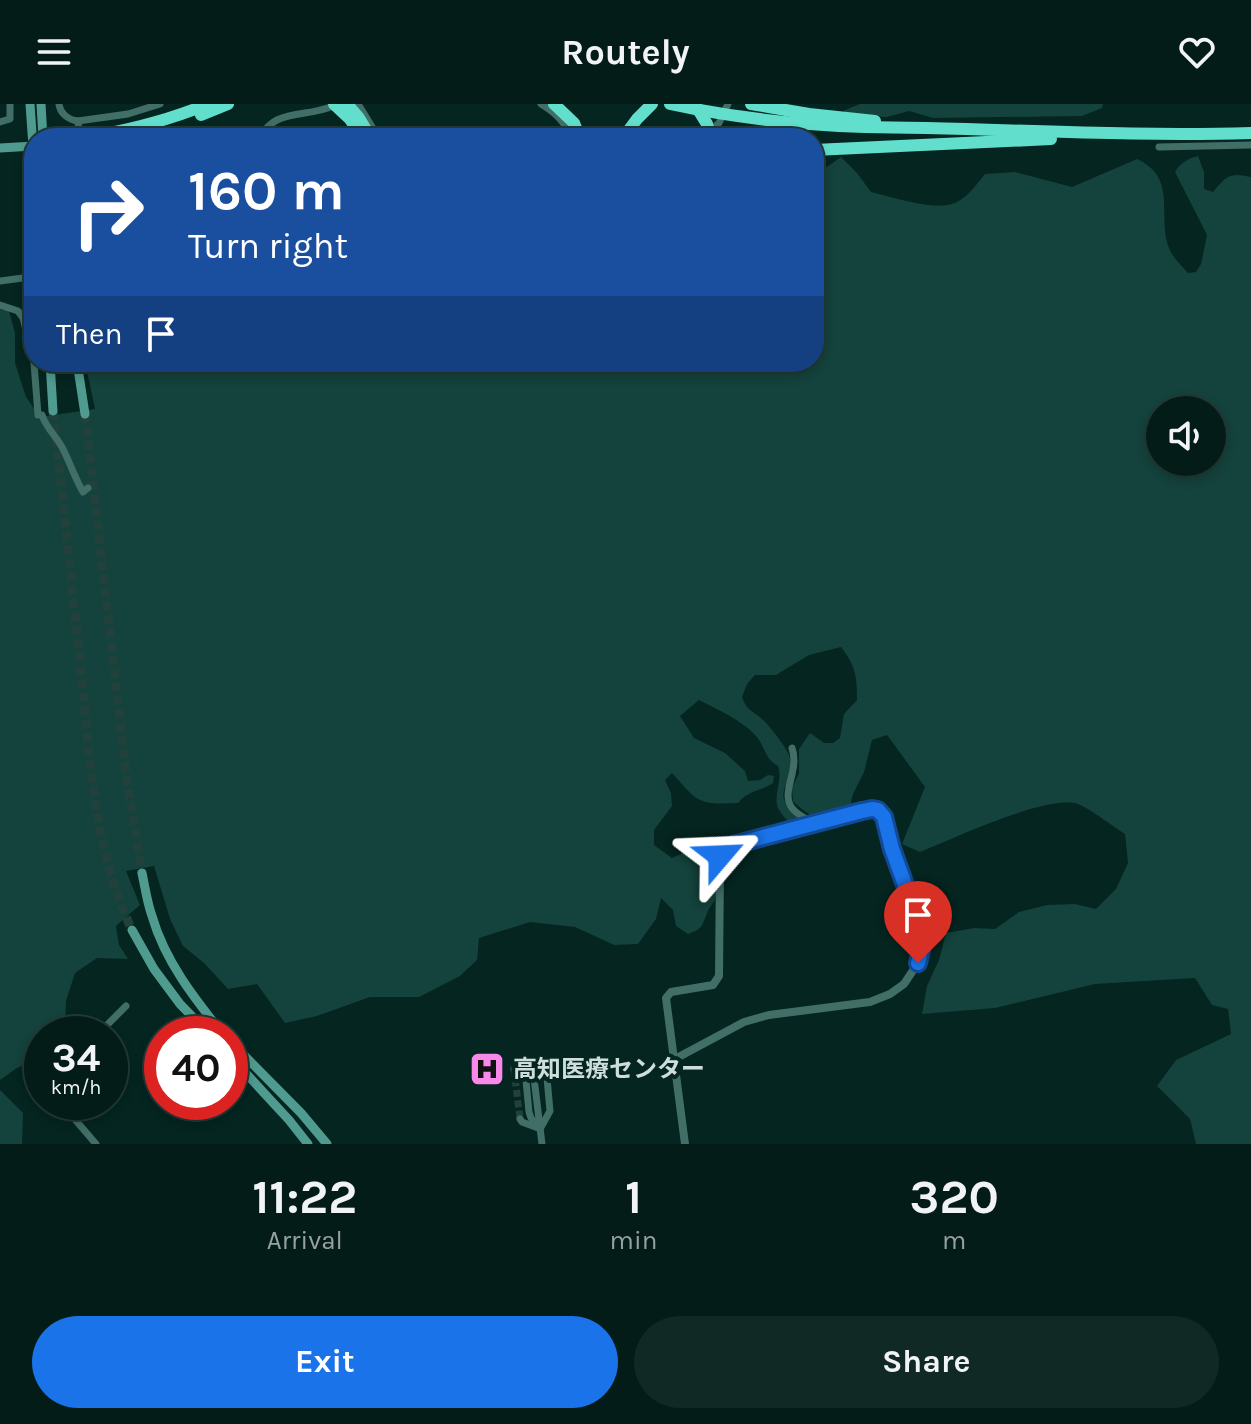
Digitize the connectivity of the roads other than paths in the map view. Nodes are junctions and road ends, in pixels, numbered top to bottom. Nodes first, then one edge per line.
1 (10, 104) edge
2 (30, 104) edge
3 (41, 104) edge
4 (59, 104) edge
5 (160, 104) edge
6 (208, 104) edge
7 (228, 104) edge
8 (335, 104) edge
9 (347, 104) edge
10 (358, 104) edge
11 (541, 104) edge
12 (554, 104) edge
13 (652, 104) edge
14 (670, 104) edge
15 (694, 104) edge
16 (728, 104) edge
17 (751, 104) edge
18 (78, 121) junction
19 (0, 122) edge
20 (865, 124) junction
21 (32, 128) edge
22 (42, 128) edge
23 (79, 128) edge
24 (135, 128) edge
25 (159, 128) edge
26 (268, 128) edge
27 (356, 128) edge
28 (366, 128) edge
29 (373, 128) edge
30 (568, 128) edge
31 (576, 128) edge
32 (630, 128) edge
33 (707, 128) edge
34 (713, 128) edge
35 (1251, 133) edge
36 (1134, 134) junction
37 (1251, 145) edge
38 (24, 147) edge
39 (1159, 147) dead end
40 (0, 148) edge
41 (824, 150) edge
42 (24, 278) edge
43 (0, 281) edge
44 (0, 305) edge
45 (24, 322) edge
46 (35, 372) edge
47 (51, 372) edge
48 (79, 372) edge
49 (53, 411) tunnel mouth
50 (85, 414) tunnel mouth
51 (88, 488) dead end
52 (792, 748) dead end
53 (814, 823) junction
54 (142, 873) tunnel mouth
55 (132, 930) tunnel mouth
56 (126, 1006) dead end
57 (116, 1016) edge
58 (192, 1016) edge
59 (209, 1016) edge
60 (248, 1059) edge
61 (673, 1060) junction
62 (533, 1062) junction
63 (514, 1069) dead end
64 (248, 1076) edge
65 (520, 1119) dead end
66 (75, 1120) edge
67 (540, 1129) junction
68 (96, 1144) edge
69 (308, 1144) edge
70 (327, 1144) edge
71 (542, 1144) edge
72 (685, 1144) edge

1 - 19 street
2 - 21 main road
3 - 22 main road
4 - 18 street
5 - 18 street
6 - 24 highway
7 - 25 highway
8 - 26 street
8 - 27 highway, bridge
9 - 28 highway
10 - 29 street
11 - 30 street
12 - 31 highway
13 - 32 highway
14 - 20 highway, bridge
15 - 33 highway, bridge
16 - 34 street
17 - 20 highway
18 - 23 street
20 - 36 highway
35 - 36 highway
36 - 41 highway
37 - 39 street
38 - 40 main road
42 - 43 street
44 - 45 street
46 - 51 street
47 - 49 main road
48 - 50 main road
52 - 53 street
53 - 61 street
53 - 61 street
54 - 59 main road
55 - 58 main road
56 - 57 street
60 - 70 main road
61 - 72 street
62 - 63 street
62 - 67 street
62 - 67 street
64 - 69 main road
65 - 67 street
66 - 68 street
67 - 71 street

